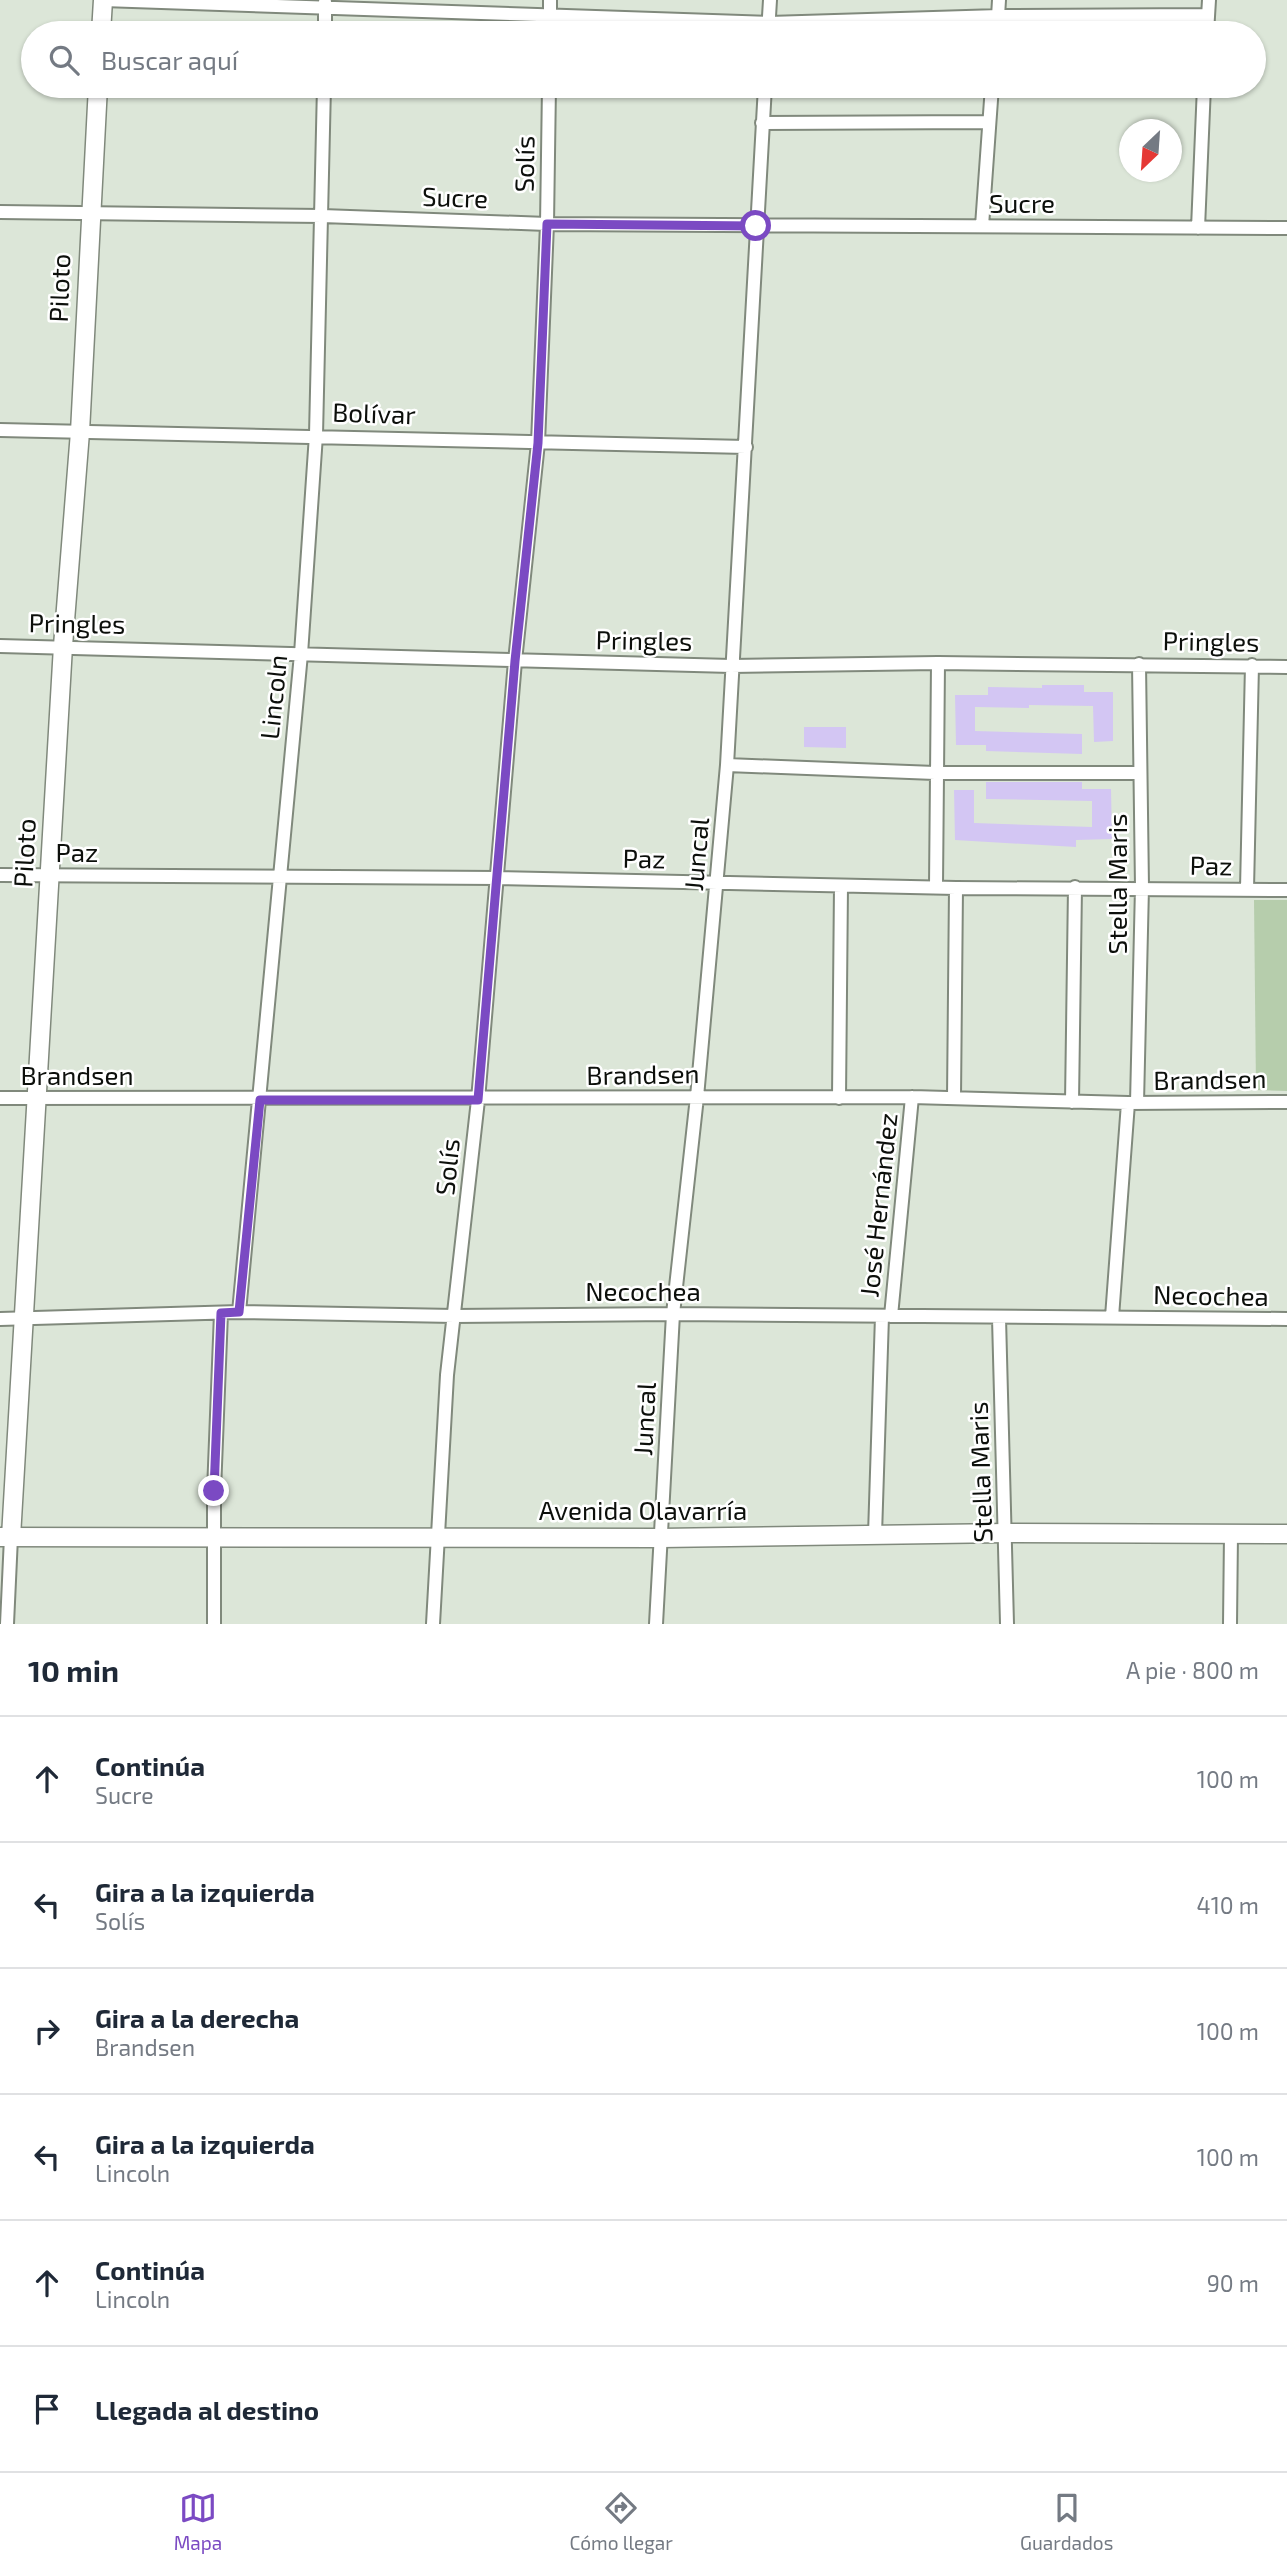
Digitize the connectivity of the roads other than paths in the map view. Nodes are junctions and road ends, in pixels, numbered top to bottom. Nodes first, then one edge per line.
1 (103, 0) edge
2 (550, 0) edge
3 (770, 0) edge
4 (999, 0) edge
5 (1209, 0) edge
6 (325, 4) edge
7 (1208, 15) junction
8 (550, 16) junction
9 (999, 16) junction
10 (102, 21) edge
11 (550, 21) edge
12 (641, 21) edge
13 (769, 21) edge
14 (903, 21) edge
15 (998, 21) edge
16 (1208, 21) edge
17 (96, 98) edge
18 (324, 98) edge
19 (549, 98) edge
20 (764, 98) edge
21 (991, 98) edge
22 (1203, 98) edge
23 (989, 122) junction
24 (762, 123) junction
25 (0, 212) edge
26 (89, 216) junction
27 (322, 216) junction
28 (547, 224) junction
29 (756, 226) junction
30 (982, 226) junction
31 (1198, 228) junction
32 (1287, 228) edge
33 (0, 430) edge
34 (80, 432) junction
35 (316, 435) junction
36 (538, 443) junction
37 (746, 447) junction
38 (0, 646) edge
39 (63, 646) junction
40 (301, 654) junction
41 (515, 661) junction
42 (938, 663) junction
43 (1139, 664) junction
44 (732, 666) junction
45 (1252, 666) junction
46 (1287, 667) edge
47 (727, 765) junction
48 (935, 773) junction
49 (1140, 773) junction
50 (0, 875) edge
51 (50, 876) junction
52 (279, 876) junction
53 (498, 878) junction
54 (718, 884) junction
55 (841, 886) junction
56 (936, 886) junction
57 (1075, 887) junction
58 (1142, 887) junction
59 (956, 888) junction
60 (1247, 889) junction
61 (1287, 890) edge
62 (697, 1097) junction
63 (912, 1097) junction
64 (0, 1098) edge
65 (39, 1098) junction
66 (839, 1098) junction
67 (954, 1098) junction
68 (260, 1100) junction
69 (478, 1100) junction
70 (1072, 1102) junction
71 (1287, 1102) edge
72 (1132, 1103) junction
73 (239, 1312) junction
74 (221, 1313) junction
75 (673, 1314) junction
76 (886, 1316) junction
77 (454, 1317) junction
78 (1112, 1317) junction
79 (999, 1318) junction
80 (0, 1319) edge
81 (23, 1319) junction
82 (1287, 1319) edge
83 (1006, 1533) junction
84 (1231, 1534) junction
85 (1287, 1534) edge
86 (875, 1535) junction
87 (5, 1537) edge
88 (440, 1537) junction
89 (214, 1538) junction
90 (661, 1538) junction
91 (7, 1624) edge
92 (214, 1624) edge
93 (433, 1624) edge
94 (656, 1624) edge
95 (1007, 1624) edge
96 (1230, 1624) edge

1 - 6 street
1 - 10 main road
2 - 8 street
3 - 13 street
4 - 9 street
5 - 7 street
6 - 8 street
7 - 9 street
7 - 16 street
8 - 11 street
8 - 12 street
9 - 14 street
9 - 15 street
17 - 26 main road, Piloto
18 - 27 street, Lincoln
19 - 28 street, Solís
20 - 24 street, Juncal
21 - 23 street
22 - 31 street
23 - 24 street
23 - 30 street
24 - 29 street, Juncal
25 - 26 street, Sucre
26 - 27 street, Sucre
26 - 34 main road, Piloto
27 - 28 street, Sucre
27 - 35 street, Lincoln
28 - 29 street, Sucre
28 - 36 street, Solís
29 - 30 street, Sucre
29 - 37 street, Juncal
30 - 31 street, Sucre
31 - 32 street, Sucre
33 - 34 street, Bolívar
34 - 35 street, Bolívar
34 - 39 main road, Piloto
35 - 36 street, Bolívar
35 - 40 street, Lincoln
36 - 37 street, Bolívar
36 - 41 street, Solís
37 - 44 street, Juncal
38 - 39 street, Pringles
39 - 40 street, Pringles
39 - 51 main road, Piloto
40 - 41 street, Pringles
40 - 52 street, Lincoln
41 - 44 street, Pringles
41 - 53 street, Solís
42 - 43 street, Pringles
42 - 44 street, Pringles
42 - 48 street
43 - 45 street, Pringles
43 - 49 street, Stella Maris
44 - 47 street, Juncal
45 - 46 street, Pringles
45 - 60 street
47 - 48 street
47 - 54 street, Juncal
48 - 49 street
48 - 56 street
49 - 58 street, Stella Maris
50 - 51 street, Paz
51 - 52 street, Paz
51 - 65 main road, Piloto
52 - 53 street, Paz
52 - 68 street, Lincoln
53 - 54 street, Paz
53 - 69 street, Solís
54 - 55 street, Paz
54 - 62 street, Juncal
55 - 56 street, Paz
55 - 66 street
56 - 59 street, Paz
57 - 58 street, Paz
57 - 59 street, Paz
57 - 70 street
58 - 60 street, Paz
58 - 72 street, Stella Maris
59 - 67 street
60 - 61 street, Paz
62 - 66 street, Brandsen
62 - 69 street, Brandsen
62 - 75 street, Juncal
63 - 66 street, Brandsen
63 - 67 street, Brandsen
63 - 76 street, José Hernández
64 - 65 street, Brandsen
65 - 68 street, Brandsen
65 - 81 main road, Piloto
67 - 70 street, Brandsen
68 - 69 street, Brandsen
68 - 73 street, Lincoln
69 - 77 street, Solís
70 - 72 street, Brandsen
71 - 72 street, Brandsen
72 - 78 street, Stella Maris
73 - 74 street, Necochea
73 - 77 street, Necochea
74 - 81 street, Necochea
74 - 89 street
75 - 76 street, Necochea
75 - 77 street, Necochea
75 - 90 street, Juncal
76 - 79 street, Necochea
76 - 86 street, José Hernández
77 - 88 street, Solís
78 - 79 street, Necochea
78 - 82 street, Necochea
79 - 83 street, Stella Maris
80 - 81 street, Necochea
81 - 87 main road, Piloto
83 - 84 main road, Avenida Olavarría
83 - 86 main road, Avenida Olavarría
83 - 95 street, Stella Maris
84 - 85 main road, Avenida Olavarría
84 - 96 street
86 - 90 main road, Avenida Olavarría
87 - 89 main road, Avenida Olavarría
87 - 91 street, Piloto
88 - 89 main road, Avenida Olavarría
88 - 90 main road, Avenida Olavarría
88 - 93 street, Solís
89 - 92 street
90 - 94 street, Juncal

